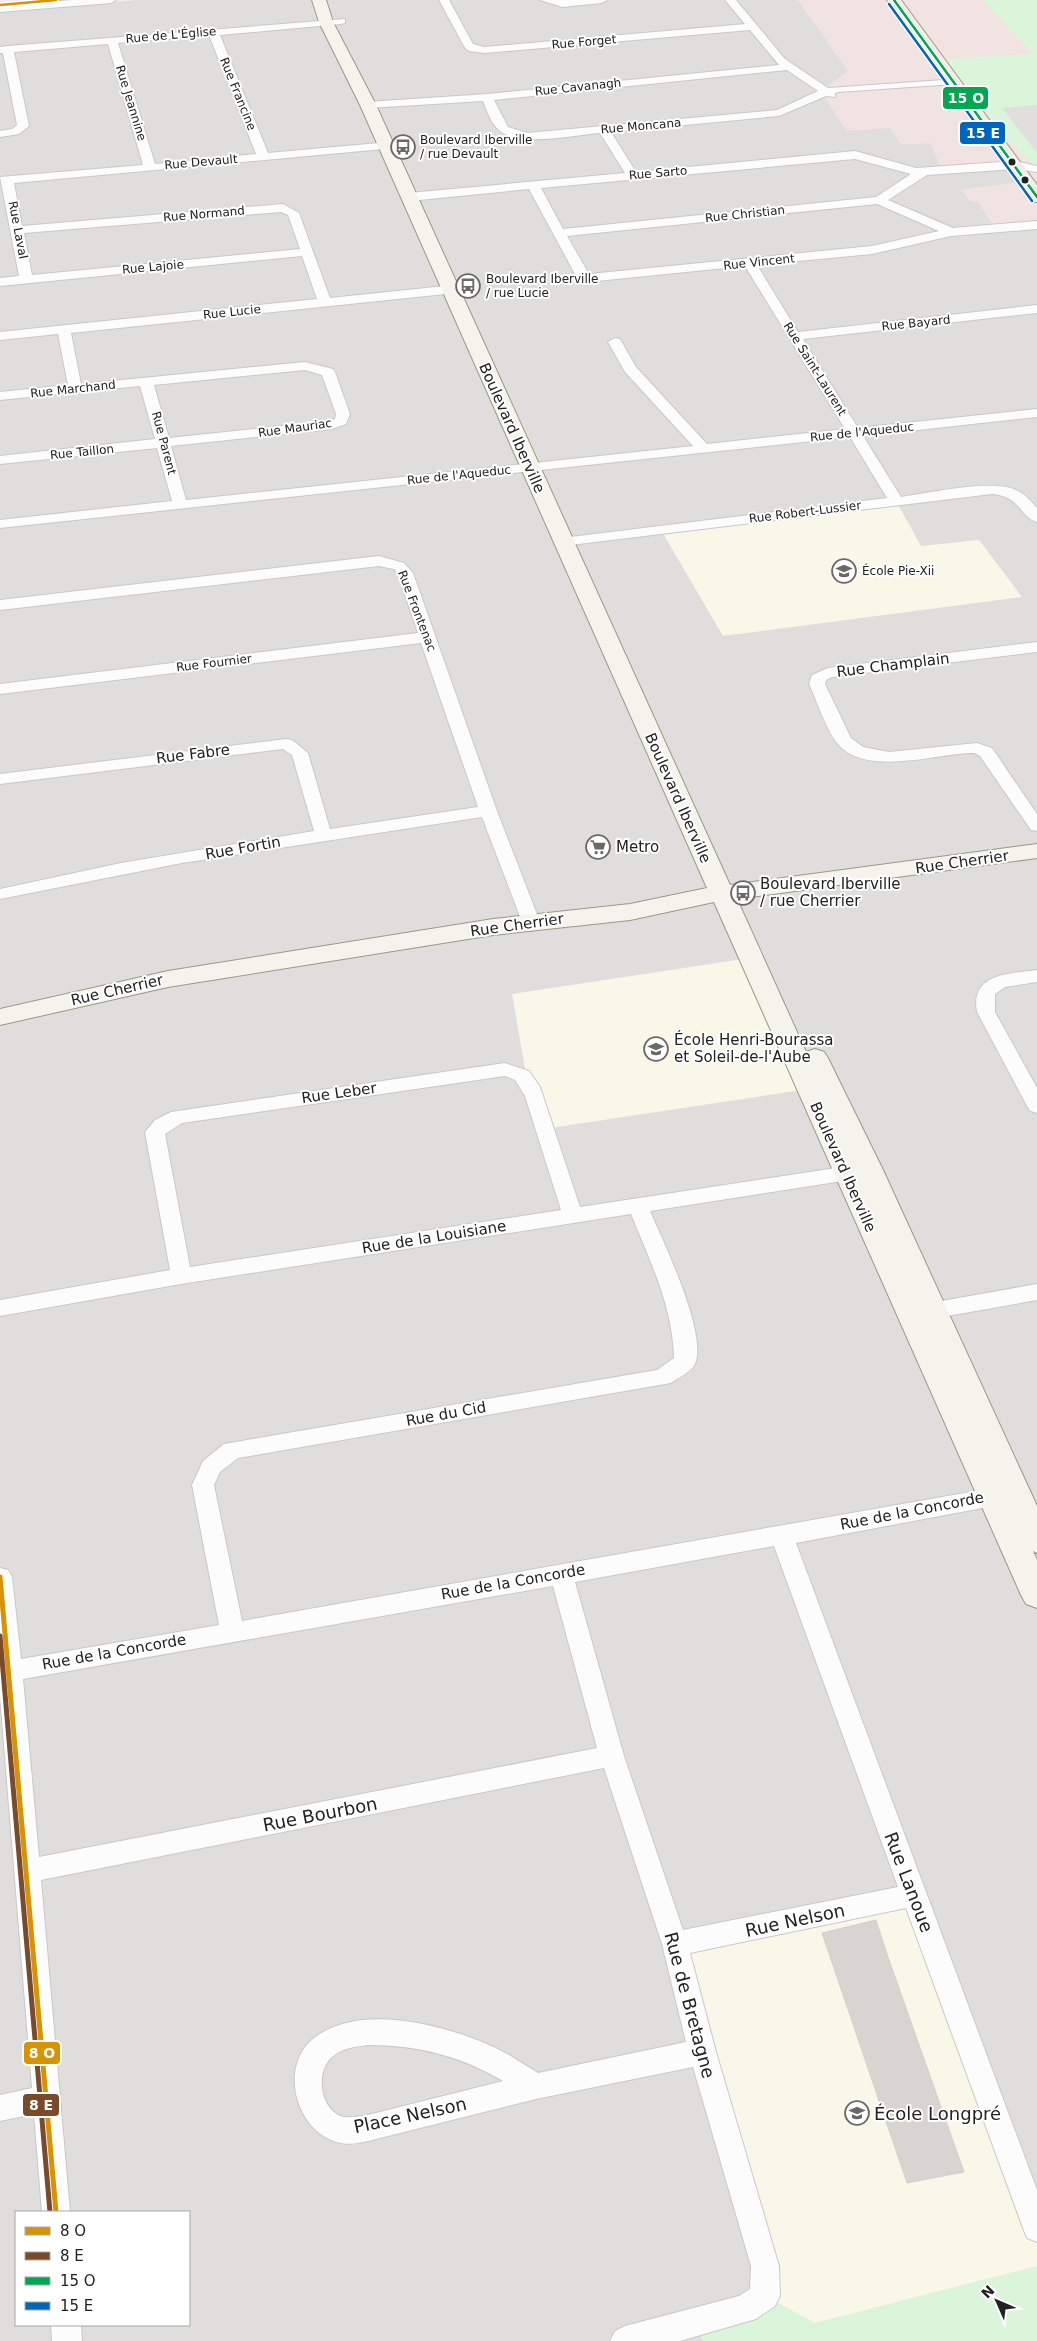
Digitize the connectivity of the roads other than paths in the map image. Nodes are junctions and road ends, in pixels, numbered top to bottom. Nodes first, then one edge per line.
1 (56, 0) edge
2 (111, 0) edge
3 (319, 0) edge
4 (326, 0) edge
5 (331, 0) edge
6 (444, 0) edge
7 (545, 0) edge
8 (602, 0) edge
9 (730, 0) edge
10 (894, 0) edge
11 (0, 5) edge
12 (0, 9) edge
13 (334, 22) junction
14 (753, 27) junction
15 (213, 32) junction
16 (112, 40) junction
17 (4, 49) edge
18 (788, 67) junction
19 (956, 84) junction
20 (829, 94) junction
21 (487, 96) junction
22 (384, 104) junction
23 (368, 105) junction
24 (602, 129) junction
25 (0, 134) edge
26 (394, 146) junction
27 (263, 156) junction
28 (150, 167) junction
29 (1026, 168) edge
30 (920, 174) junction
31 (632, 175) junction
32 (4, 181) edge
33 (533, 185) junction
34 (417, 196) junction
35 (1037, 198) edge
36 (879, 200) junction
37 (1037, 225) edge
38 (19, 230) junction
39 (951, 232) junction
40 (559, 233) junction
41 (307, 252) junction
42 (749, 263) junction
43 (26, 279) junction
44 (0, 282) edge
45 (457, 288) junction
46 (326, 302) junction
47 (1037, 309) edge
48 (64, 330) junction
49 (0, 336) edge
50 (795, 336) junction
51 (615, 342) dead end
52 (146, 382) junction
53 (75, 388) junction
54 (0, 396) edge
55 (1037, 413) edge
56 (855, 433) junction
57 (164, 443) junction
58 (703, 448) junction
59 (0, 460) edge
60 (538, 466) junction
61 (896, 501) junction
62 (180, 505) junction
63 (1037, 518) edge
64 (0, 524) edge
65 (569, 541) junction
66 (0, 605) edge
67 (428, 637) junction
68 (1037, 647) edge
69 (0, 689) edge
70 (0, 779) edge
71 (488, 811) junction
72 (1037, 826) edge
73 (323, 834) junction
74 (1037, 852) edge
75 (730, 893) junction
76 (0, 894) edge
77 (531, 922) junction
78 (1037, 976) edge
79 (0, 1018) edge
80 (1037, 1106) edge
81 (858, 1172) junction
82 (637, 1205) junction
83 (573, 1216) junction
84 (181, 1276) junction
85 (1037, 1292) edge
86 (0, 1308) edge
87 (922, 1313) junction
88 (1003, 1495) junction
89 (782, 1536) junction
90 (1037, 1540) edge
91 (561, 1574) junction
92 (0, 1577) edge
93 (1037, 1595) edge
94 (232, 1630) junction
95 (10, 1670) junction
96 (612, 1756) junction
97 (28, 1871) junction
98 (914, 1895) junction
99 (675, 1944) junction
100 (702, 2052) junction
101 (536, 2086) junction
102 (47, 2098) junction
103 (0, 2108) edge
104 (56, 2211) edge
105 (1037, 2228) edge
106 (66, 2326) edge
107 (67, 2341) edge
108 (625, 2341) edge

1 - 11 street
2 - 12 street
3 - 4 street
3 - 13 street, Boulevard Iberville
5 - 13 street, Boulevard Iberville
6 - 14 street, Rue Forget
7 - 8 street
9 - 14 street
10 - 19 main road
13 - 15 street, Rue de L'Église
13 - 22 street, Boulevard Iberville
13 - 23 street, Boulevard Iberville
14 - 18 street
15 - 16 street, Rue de L'Église
15 - 27 street, Rue Francine
16 - 17 street, Rue de L'Église
16 - 28 street, Rue Jeannine
17 - 25 street
18 - 20 street
18 - 21 street, Rue Cavanagh
19 - 20 street, Rue Moncana
19 - 29 main road
20 - 24 street, Rue Moncana
21 - 22 street, Rue Cavanagh
21 - 24 street, Rue Moncana
22 - 23 street, Rue Cavanagh
22 - 26 street, Boulevard Iberville
23 - 26 street, Boulevard Iberville
24 - 31 street
26 - 27 street, Rue Devault
26 - 34 street, Boulevard Iberville
27 - 28 street, Rue Devault
28 - 32 street, Rue Devault
29 - 30 street, Rue Sarto
29 - 35 main road
30 - 31 street, Rue Sarto
30 - 36 street, Rue Christian
31 - 33 street, Rue Sarto
32 - 38 street, Rue Laval
33 - 34 street, Rue Sarto
33 - 40 street, Rue Vincent
34 - 45 street, Boulevard Iberville
36 - 39 street
36 - 40 street, Rue Christian
37 - 39 street, Rue Vincent
38 - 41 street, Rue Normand
38 - 43 street, Rue Laval
39 - 42 street, Rue Vincent
40 - 42 street, Rue Vincent
41 - 43 street, Rue Lajoie
41 - 46 street, Rue Normand
42 - 50 street, Rue Saint-Laurent
43 - 44 street, Rue Lajoie
45 - 46 street, Rue Lucie
45 - 60 street, Boulevard Iberville
46 - 48 street, Rue Lucie
47 - 50 street, Rue Bayard
48 - 49 street, Rue Lucie
48 - 53 street
50 - 56 street, Rue Saint-Laurent
51 - 58 street
52 - 53 street, Rue Marchand
52 - 57 street, Rue Parent
52 - 57 street, Rue Mauriac
53 - 54 street, Rue Marchand
55 - 56 street, Rue de l'Aqueduc
56 - 58 street, Rue de l'Aqueduc
56 - 61 street, Rue Saint-Laurent
57 - 59 street, Rue Taillon
57 - 62 street, Rue Parent
58 - 60 street, Rue de l'Aqueduc
60 - 62 street, Rue de l'Aqueduc
60 - 65 street, Boulevard Iberville
61 - 63 street, Rue Robert-Lussier
61 - 65 street, Rue Robert-Lussier
62 - 64 street, Rue de l'Aqueduc
65 - 75 street, Boulevard Iberville
66 - 67 street, Rue Frontenac
67 - 69 street, Rue Fournier
67 - 71 street, Rue Frontenac
68 - 72 street, Rue Champlain
70 - 73 street, Rue Fabre
71 - 73 street, Rue Fortin
71 - 77 street, Rue Frontenac
73 - 76 street, Rue Fortin
74 - 75 street, Rue Cherrier
75 - 77 street, Rue Cherrier
75 - 81 street, Boulevard Iberville
77 - 79 street, Rue Cherrier
78 - 80 street
81 - 82 street, Rue de la Louisiane
81 - 87 street, Boulevard Iberville
82 - 83 street, Rue de la Louisiane
82 - 94 street, Rue du Cid
83 - 84 street, Rue de la Louisiane
83 - 84 street, Rue Leber
84 - 86 street, Rue de la Louisiane
85 - 87 street
87 - 88 street, Boulevard Iberville
88 - 89 street, Rue de la Concorde
88 - 90 street, Boulevard Iberville
88 - 93 street, Boulevard Iberville
89 - 91 street, Rue de la Concorde
89 - 98 street, Rue Lanoue
91 - 94 street, Rue de la Concorde
91 - 96 street, Rue de Bretagne
92 - 95 street
94 - 95 street, Rue de la Concorde
95 - 97 street
96 - 97 street, Rue Bourbon
96 - 99 street, Rue de Bretagne
97 - 102 street
98 - 99 street, Rue Nelson
98 - 105 street, Rue Lanoue
99 - 100 street, Rue de Bretagne
100 - 101 street, Place Nelson
100 - 108 street, Rue de Bretagne
101 - 101 street, Place Nelson
102 - 103 street
102 - 104 street
106 - 107 street

